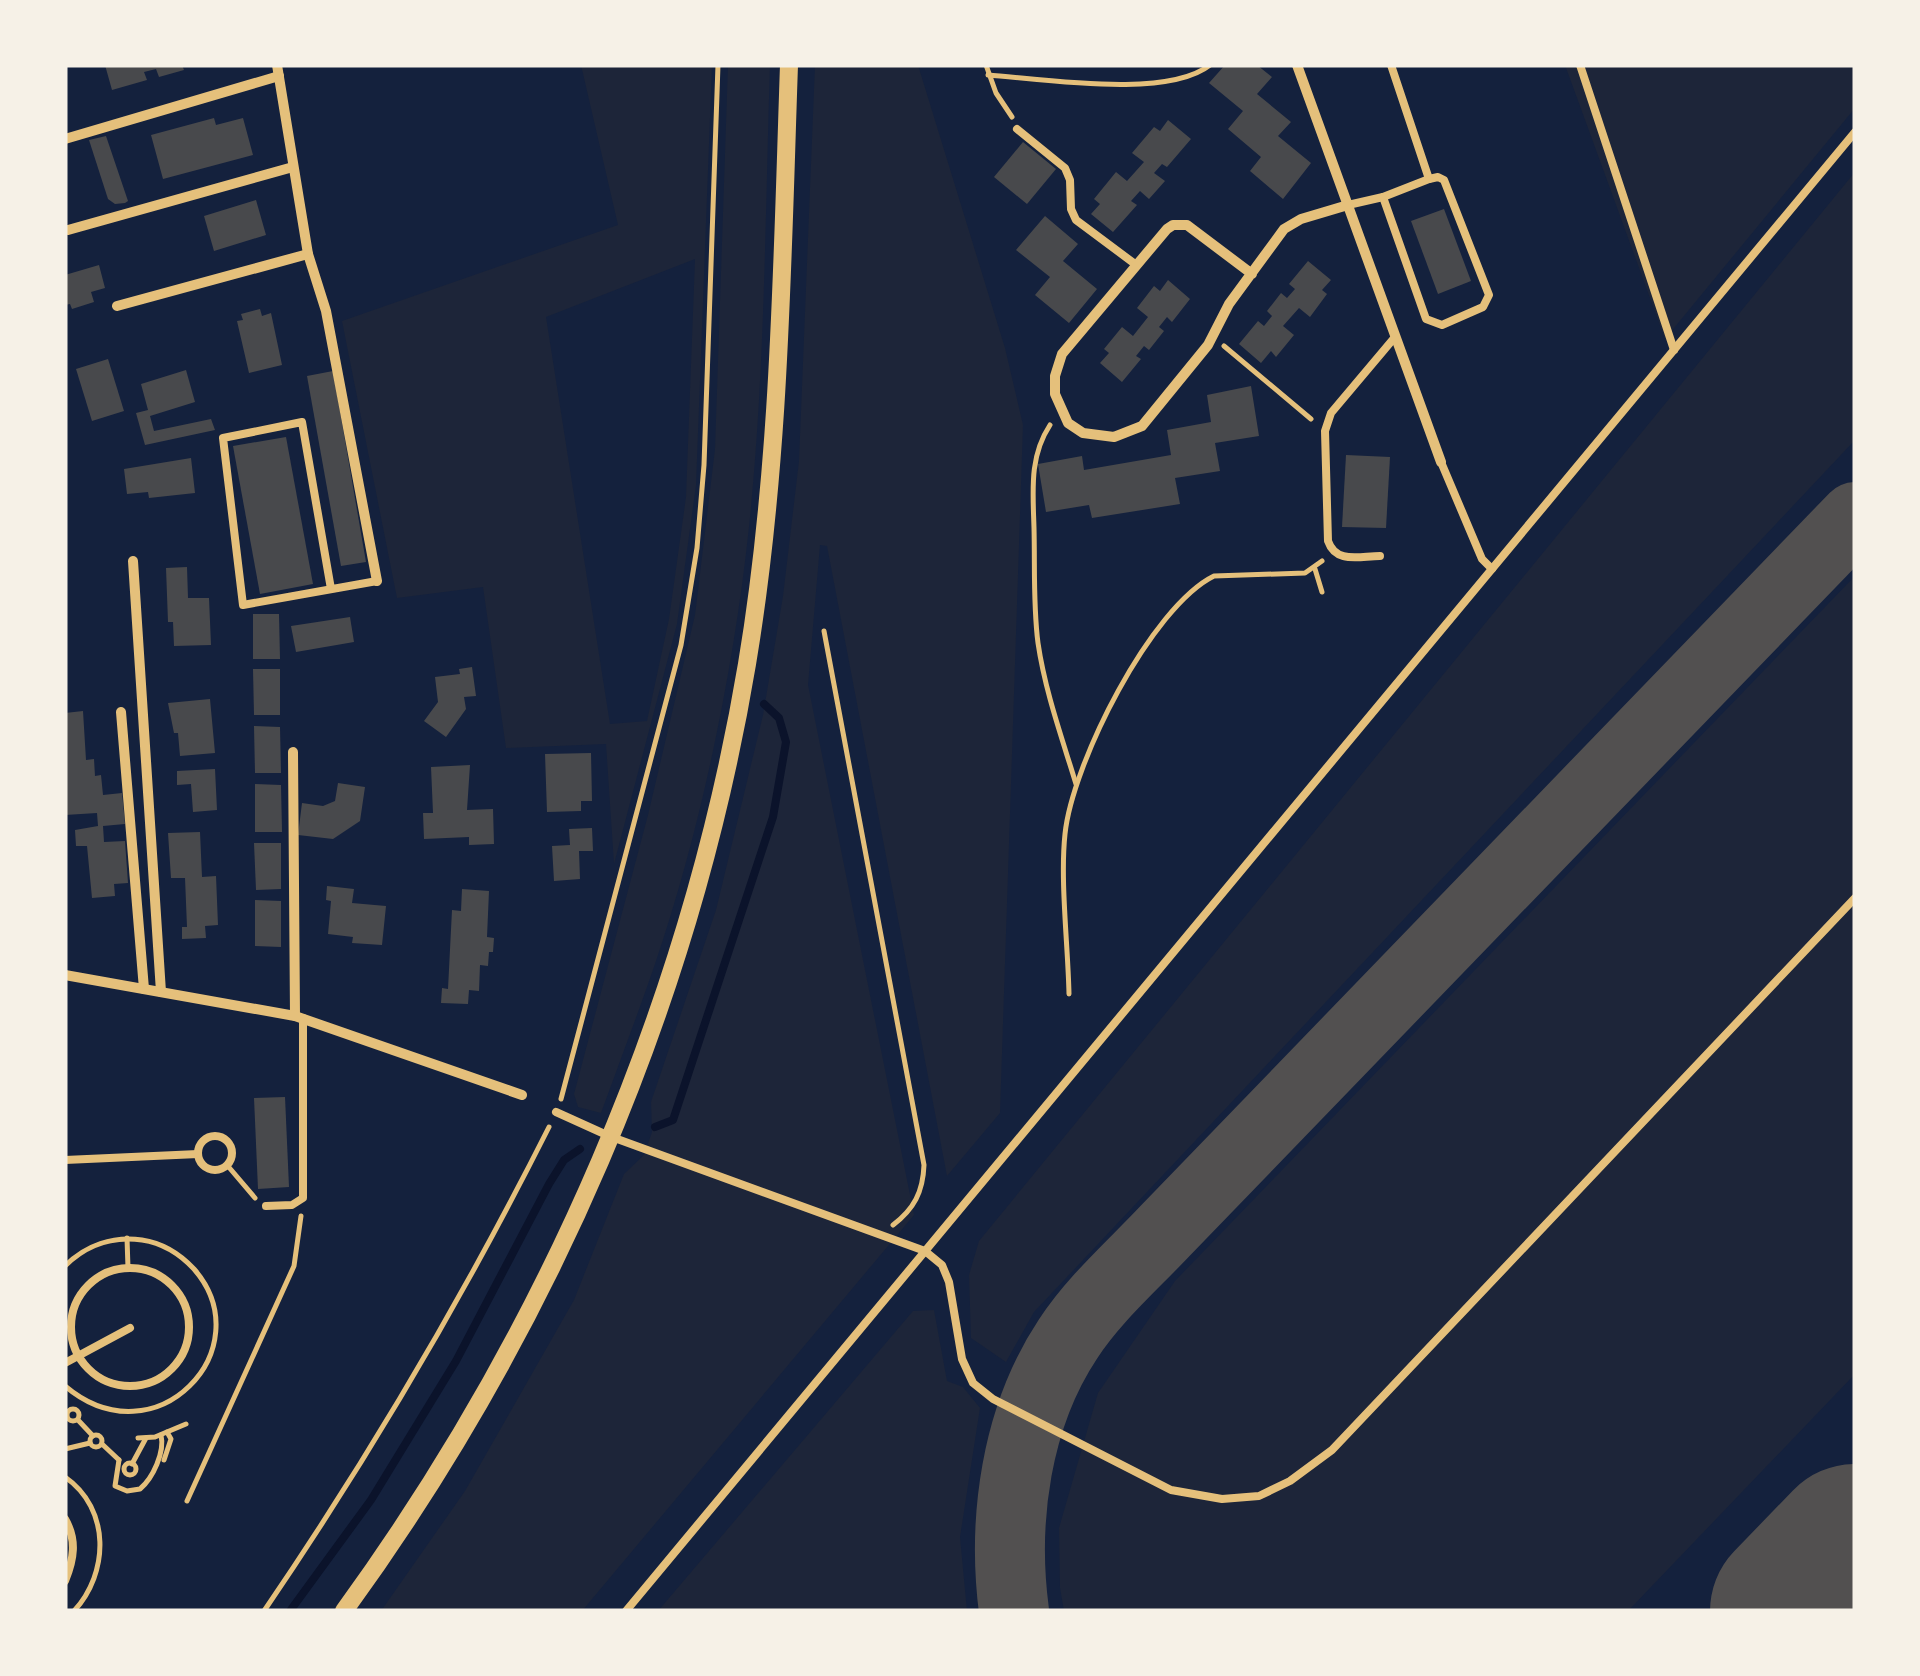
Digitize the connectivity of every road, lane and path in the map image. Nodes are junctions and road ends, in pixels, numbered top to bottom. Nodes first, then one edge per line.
1 (718, 65) edge
2 (789, 65) edge
3 (986, 65) edge
4 (1210, 65) edge
5 (1298, 65) edge
6 (1391, 65) edge
7 (1580, 65) edge
8 (278, 70) edge
9 (988, 76) junction
10 (1018, 129) joint
11 (1855, 132) edge
12 (65, 138) edge
13 (293, 166) junction
14 (1429, 179) junction
15 (1383, 198) junction
16 (1348, 205) junction
17 (68, 230) dead end
18 (308, 254) junction
19 (1135, 264) junction
20 (1252, 274) junction
21 (117, 306) dead end
22 (1212, 337) junction
23 (1396, 337) junction
24 (1674, 350) junction
25 (1059, 410) junction
26 (1325, 431) junction
27 (1441, 462) joint
28 (1331, 551) junction
29 (1380, 556) dead end
30 (133, 562) dead end
31 (1315, 568) junction
32 (1492, 569) junction
33 (378, 581) joint
34 (331, 589) junction
35 (1322, 592) dead end
36 (824, 632) dead end
37 (122, 712) dead end
38 (293, 752) dead end
39 (1076, 784) junction
40 (1855, 898) edge
41 (65, 975) edge
42 (144, 989) junction
43 (160, 992) junction
44 (1070, 994) dead end
45 (299, 1017) junction
46 (522, 1095) dead end
47 (556, 1112) junction
48 (609, 1136) junction
49 (198, 1154) junction
50 (65, 1160) edge
51 (228, 1165) junction
52 (300, 1203) junction
53 (266, 1206) joint
54 (877, 1233) junction
55 (127, 1238) junction
56 (925, 1251) junction
57 (65, 1266) edge
58 (128, 1268) junction
59 (130, 1328) dead end
60 (78, 1356) junction
61 (65, 1363) edge
62 (65, 1386) edge
63 (67, 1409) edge
64 (186, 1424) dead end
65 (164, 1434) junction
66 (138, 1438) dead end
67 (146, 1438) junction
68 (92, 1439) junction
69 (65, 1449) edge
70 (164, 1460) dead end
71 (126, 1463) junction
72 (65, 1477) edge
73 (188, 1501) dead end
74 (65, 1519) edge
75 (65, 1581) edge
76 (74, 1611) edge
77 (264, 1611) edge
78 (344, 1611) edge
79 (626, 1611) edge

1 - 47 path
2 - 48 street
3 - 9 path
4 - 9 path
5 - 16 street
6 - 14 lane
7 - 24 lane
8 - 12 street
8 - 13 street
9 - 10 path
10 - 19 lane
11 - 24 lane
13 - 17 street
13 - 18 street
14 - 15 lane
14 - 15 lane
15 - 16 lane
16 - 20 street
16 - 23 street
18 - 21 street
18 - 33 street
19 - 20 street
19 - 25 street
20 - 22 street
22 - 25 street
22 - 26 path
23 - 26 lane
23 - 27 street
24 - 32 lane
25 - 39 path
26 - 28 lane
27 - 32 lane
28 - 29 lane
28 - 31 path
30 - 43 street
31 - 35 path
31 - 39 path
32 - 56 lane
33 - 34 lane
34 - 34 lane
36 - 54 path
37 - 42 street
38 - 45 street
39 - 44 path
40 - 56 lane
41 - 42 street
42 - 43 street
43 - 45 street
45 - 46 street
45 - 52 lane
47 - 48 lane
47 - 77 path
48 - 54 lane
48 - 78 street
49 - 50 lane
49 - 51 lane
49 - 51 lane
51 - 53 path
52 - 53 lane
52 - 73 path
54 - 56 lane
55 - 57 path
55 - 58 path
55 - 62 path
56 - 79 lane
58 - 60 lane
58 - 60 lane
59 - 60 lane
60 - 61 lane
63 - 68 path
64 - 65 path
65 - 67 path
65 - 70 path
65 - 71 path
66 - 67 path
67 - 71 path
68 - 69 path
68 - 71 path
72 - 76 path
74 - 75 lane

